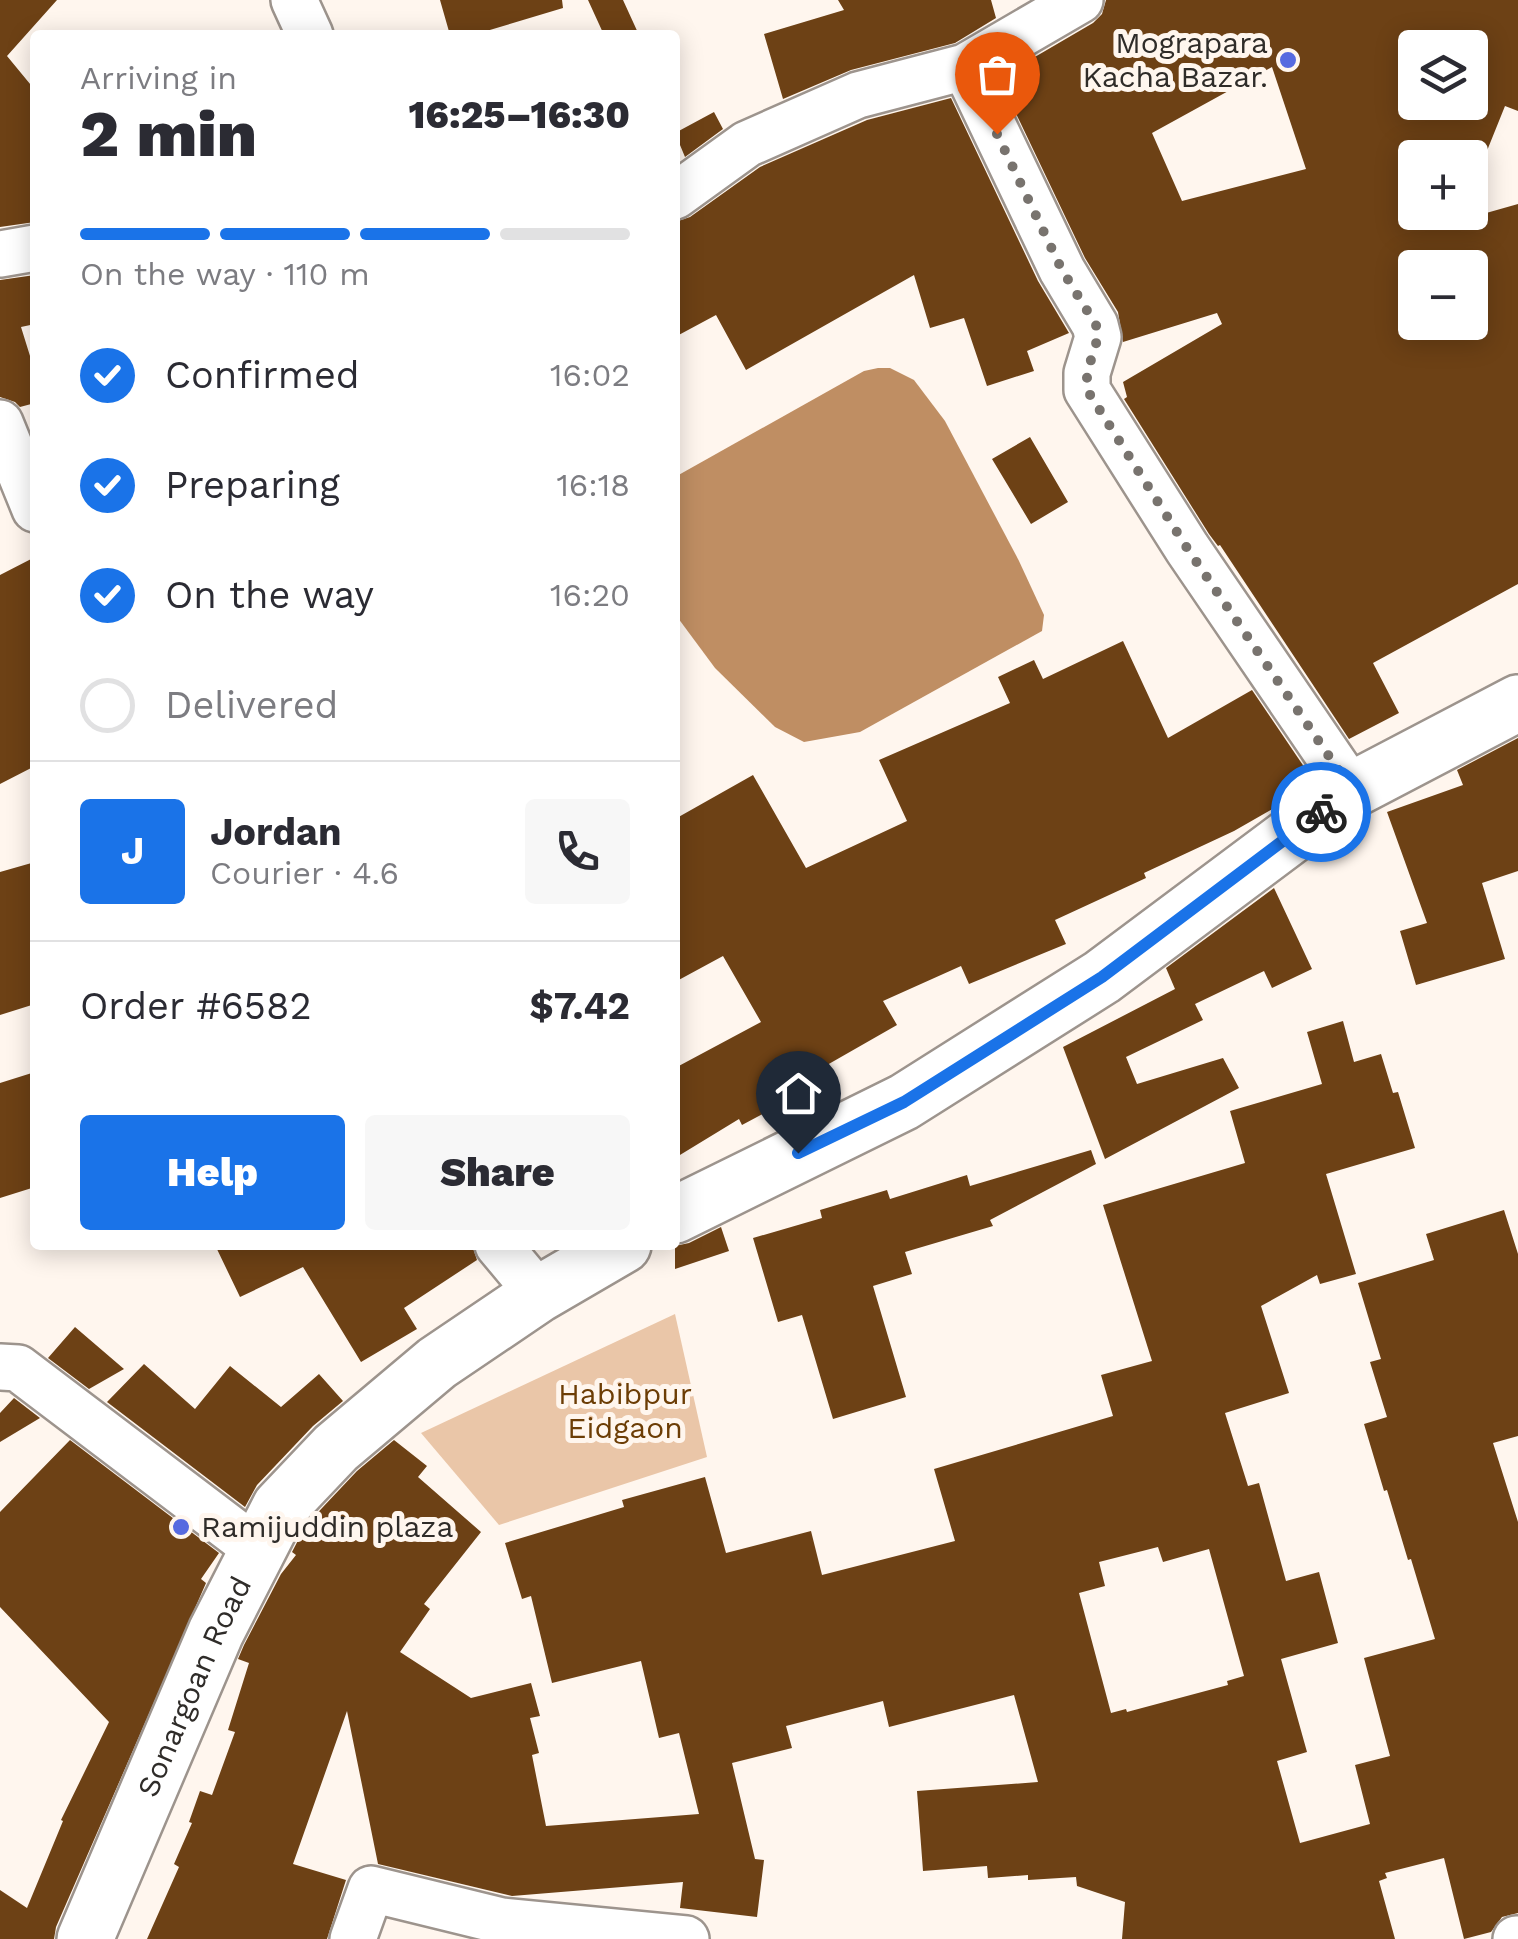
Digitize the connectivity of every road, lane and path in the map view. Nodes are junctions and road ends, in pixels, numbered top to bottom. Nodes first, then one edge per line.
1 (294, 0) edge
2 (1080, 0) edge
3 (308, 30) edge
4 (965, 67) junction
5 (680, 192) edge
6 (30, 249) edge
7 (0, 254) edge
8 (0, 423) edge
9 (30, 498) edge
10 (1518, 703) edge
11 (1352, 790) junction
12 (680, 1211) edge
13 (502, 1250) edge
14 (614, 1250) edge
15 (538, 1294) junction
16 (0, 1367) edge
17 (258, 1550) junction
18 (85, 1939) edge
19 (354, 1939) edge
20 (686, 1939) edge

1 - 3 street
2 - 4 street
4 - 5 street
4 - 11 street
6 - 7 street
8 - 9 street
10 - 11 main road
11 - 12 main road
13 - 15 street
14 - 15 main road, Sonargoan Road
15 - 17 main road, Sonargoan Road
16 - 17 street
17 - 18 main road, Sonargoan Road
19 - 20 street

